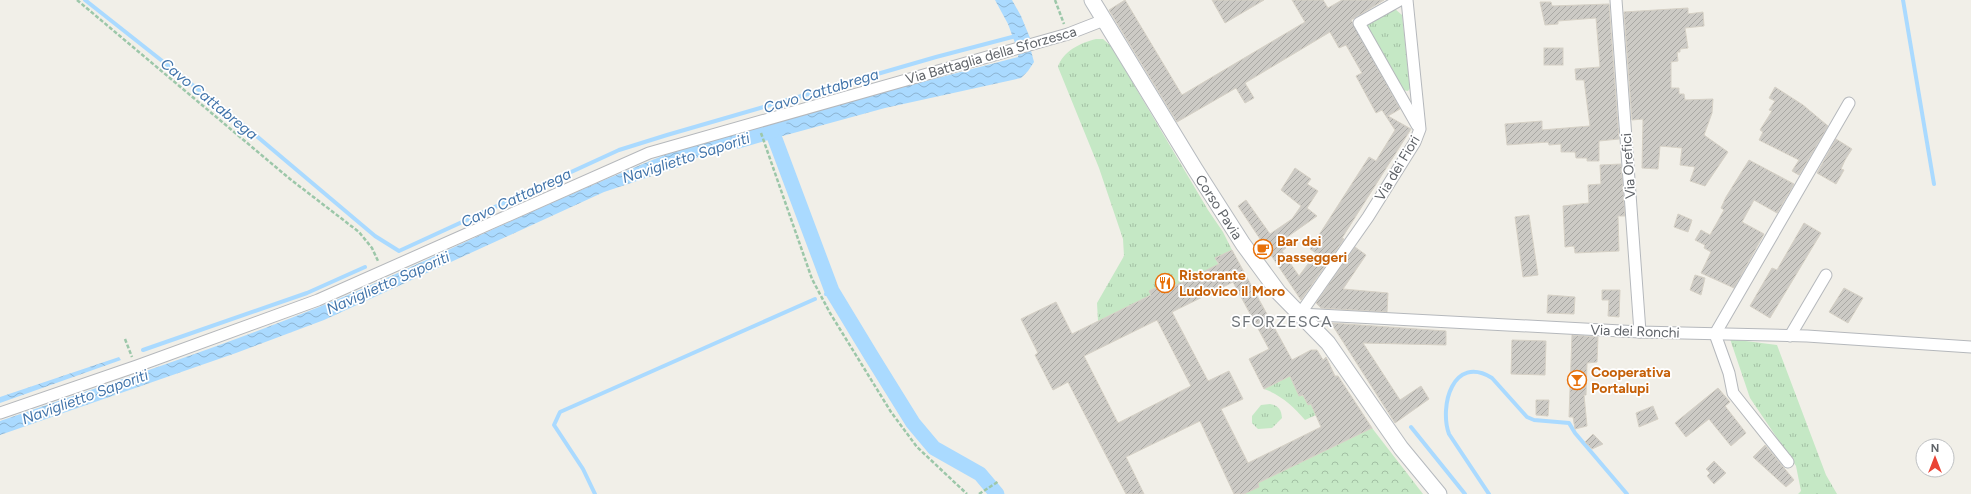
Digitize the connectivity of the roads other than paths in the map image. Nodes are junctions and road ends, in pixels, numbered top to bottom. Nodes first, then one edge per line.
1 (1092, 0) edge
2 (1400, 0) edge
3 (1407, 0) edge
4 (1616, 0) edge
5 (1104, 20) junction
6 (1849, 103) dead end
7 (1420, 130) junction
8 (1826, 275) dead end
9 (1300, 314) junction
10 (1640, 332) junction
11 (1715, 334) junction
12 (1790, 336) junction
13 (1971, 346) edge
14 (0, 413) edge
15 (1788, 462) dead end
16 (1439, 494) edge

1 - 5 main road, Corso Pavia
2 - 7 street
3 - 7 street, Via dei Fiori
4 - 10 street, Via Orefici
5 - 9 main road, Corso Pavia
5 - 14 street, Via Battaglia della Sforzesca
6 - 11 street
7 - 9 street, Via dei Fiori
8 - 12 street
9 - 10 street, Via dei Ronchi
9 - 16 main road, Corso Pavia
10 - 11 street, Via dei Ronchi
11 - 12 street, Via dei Ronchi
11 - 15 street
12 - 13 street, Via dei Ronchi

